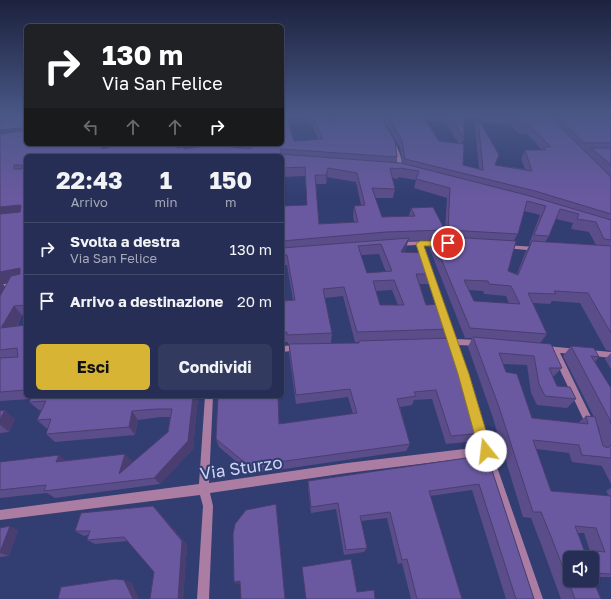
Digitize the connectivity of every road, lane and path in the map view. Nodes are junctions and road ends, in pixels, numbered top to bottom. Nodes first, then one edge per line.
1 (393, 142) edge
2 (392, 169) edge
3 (399, 170) junction
4 (406, 172) edge
5 (448, 243) edge
6 (420, 244) junction
7 (391, 245) edge
8 (500, 247) edge
9 (547, 250) edge
10 (24, 281) edge
11 (16, 283) junction
12 (0, 286) edge
13 (12, 290) edge
14 (449, 342) junction
15 (484, 343) edge
16 (304, 348) edge
17 (536, 348) edge
18 (284, 349) edge
19 (554, 349) junction
20 (457, 354) edge
21 (611, 355) edge
22 (209, 398) edge
23 (476, 416) edge
24 (594, 436) edge
25 (486, 451) junction
26 (204, 489) junction
27 (0, 515) edge
28 (203, 599) edge
29 (537, 599) edge

1 - 3 street
2 - 3 street
3 - 4 street
5 - 6 street
6 - 7 street
6 - 14 street
8 - 9 street
10 - 11 street
11 - 12 street
11 - 13 street
14 - 15 street
14 - 20 street
16 - 18 street
17 - 19 street
19 - 21 street
19 - 24 street
22 - 26 street
23 - 25 street
25 - 26 street, Via Sturzo
25 - 29 street
26 - 27 street, Via Sturzo
26 - 28 street

